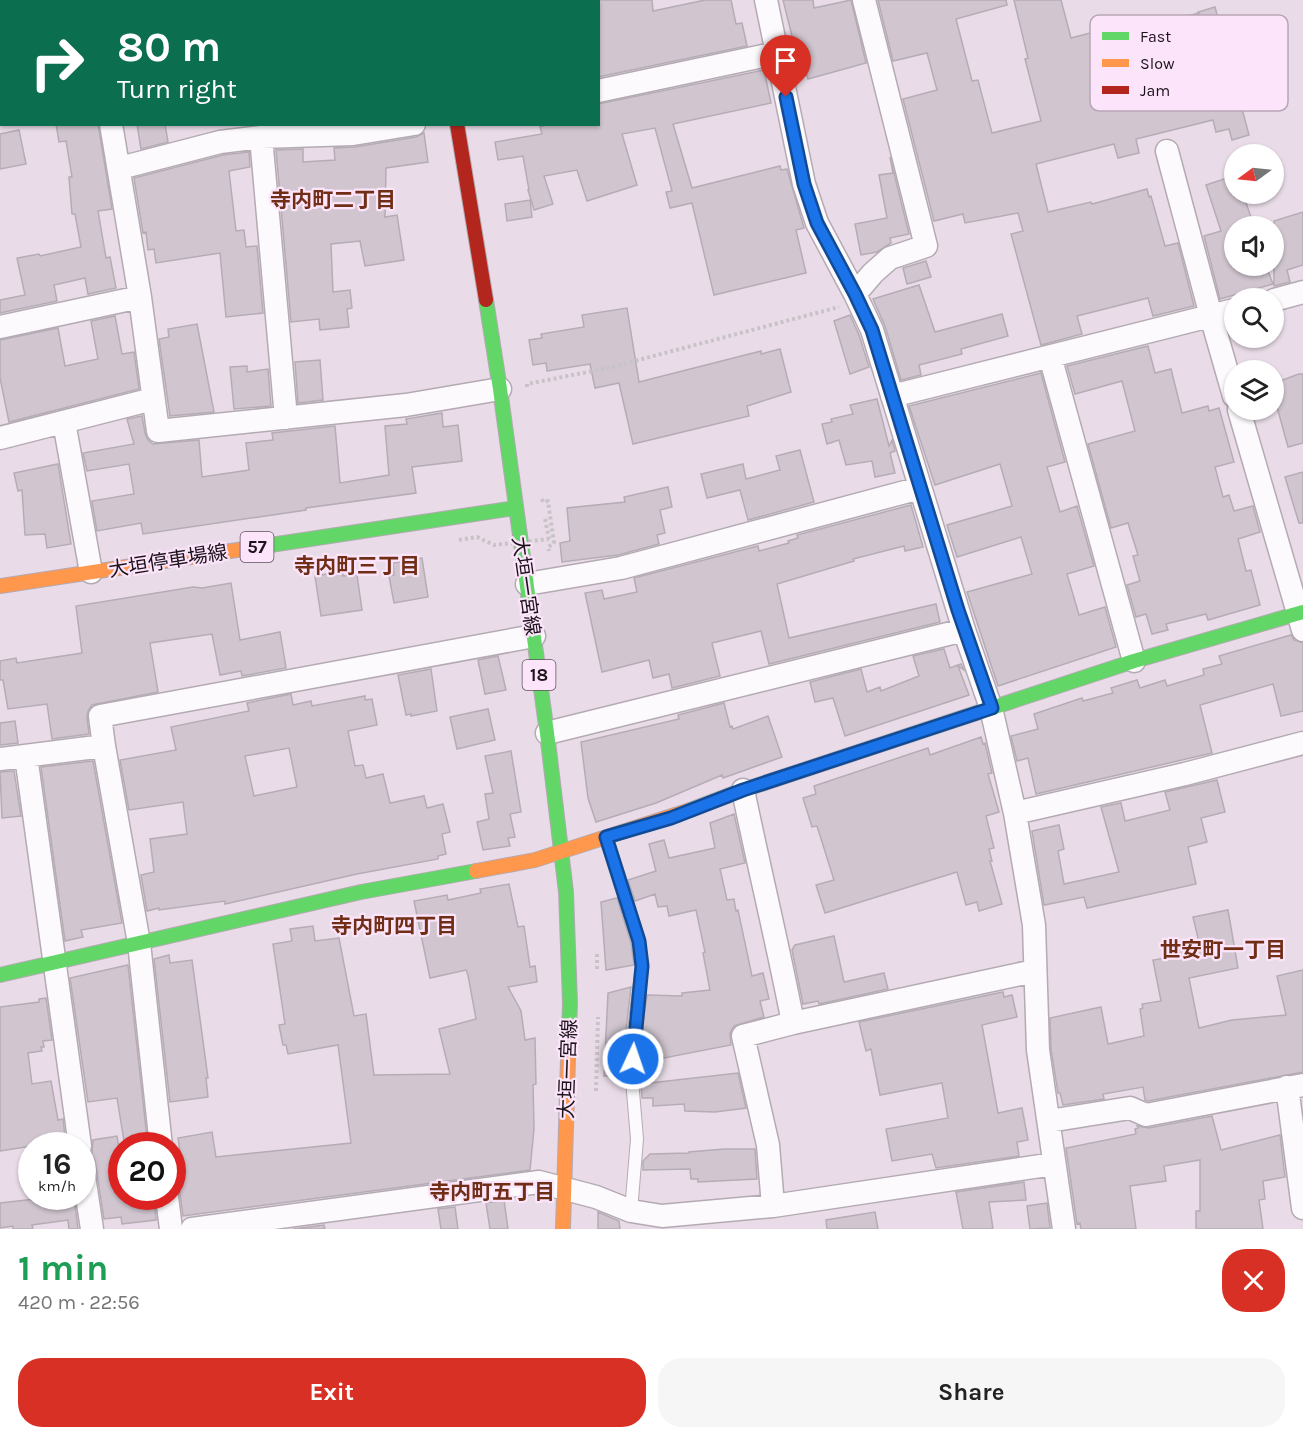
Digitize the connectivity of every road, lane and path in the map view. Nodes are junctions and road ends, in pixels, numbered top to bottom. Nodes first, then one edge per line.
1 (766, 0) edge
2 (864, 0) edge
3 (777, 53) junction
4 (600, 91) edge
5 (111, 126) edge
6 (402, 126) edge
7 (457, 126) edge
8 (261, 137) junction
9 (1167, 151) dead end
10 (120, 168) junction
11 (1303, 292) edge
12 (855, 294) junction
13 (140, 297) junction
14 (1284, 297) edge
15 (1224, 313) edge
16 (1211, 316) junction
17 (0, 327) edge
18 (1050, 356) junction
19 (1224, 361) edge
20 (500, 388) junction
21 (528, 395) dead end
22 (892, 396) junction
23 (153, 399) junction
24 (286, 418) junction
25 (1242, 420) edge
26 (64, 422) junction
27 (0, 438) edge
28 (920, 488) junction
29 (541, 492) dead end
30 (515, 508) junction
31 (549, 539) dead end
32 (459, 540) dead end
33 (91, 573) junction
34 (555, 580) junction
35 (527, 584) junction
36 (0, 586) edge
37 (1302, 618) edge
38 (964, 630) junction
39 (534, 636) junction
40 (1134, 661) junction
41 (992, 708) junction
42 (547, 733) junction
43 (1303, 743) edge
44 (104, 746) junction
45 (26, 756) junction
46 (0, 759) edge
47 (743, 790) junction
48 (1015, 813) junction
49 (606, 837) junction
50 (560, 851) junction
51 (139, 944) junction
52 (597, 950) dead end
53 (55, 964) junction
54 (1034, 971) junction
55 (0, 975) edge
56 (597, 982) dead end
57 (598, 1013) dead end
58 (793, 1023) junction
59 (1295, 1086) edge
60 (596, 1091) dead end
61 (1049, 1121) junction
62 (78, 1132) edge
63 (159, 1132) edge
64 (1054, 1164) junction
65 (564, 1187) junction
66 (773, 1206) junction
67 (1303, 1208) edge
68 (89, 1210) edge
69 (169, 1210) edge
70 (631, 1211) junction
71 (92, 1229) edge
72 (171, 1229) edge
73 (192, 1229) edge
74 (562, 1229) edge
75 (1064, 1229) edge

1 - 3 street
2 - 12 street
3 - 4 street
3 - 12 street
5 - 10 street
6 - 8 street
7 - 20 main road, 大垣一宮線 / 18
8 - 10 street
8 - 24 street
9 - 16 street
10 - 13 street
11 - 14 street
12 - 21 path
12 - 22 street
13 - 17 street
13 - 23 street
15 - 16 street
16 - 18 street
16 - 19 street
18 - 22 street
18 - 40 street
20 - 24 street
20 - 30 main road, 大垣一宮線 / 18
22 - 28 street
23 - 24 street
23 - 26 street
25 - 37 street
26 - 27 street
26 - 33 street
28 - 34 street
28 - 38 street
29 - 34 path
30 - 33 main road, 大垣停車場線 / 57
30 - 35 main road, 大垣一宮線 / 18
31 - 32 path, bridge
33 - 36 main road, 大垣停車場線 / 57
34 - 35 street
35 - 39 main road, 大垣一宮線 / 18
37 - 40 main road
38 - 41 street
38 - 42 street
39 - 42 main road, 大垣一宮線 / 18
39 - 44 street
40 - 41 main road
41 - 47 main road
41 - 48 street
42 - 50 main road, 大垣一宮線 / 18
43 - 48 street
44 - 45 street
44 - 51 street
45 - 46 street
45 - 53 street
47 - 49 main road
47 - 58 street
48 - 54 street
49 - 50 main road
49 - 70 lane
50 - 51 main road
50 - 65 main road, 大垣一宮線 / 18
51 - 53 main road
51 - 63 street
52 - 56 path
53 - 55 main road
53 - 62 street
54 - 58 street
54 - 61 street
57 - 60 path
58 - 66 street
59 - 61 street
59 - 67 street
61 - 64 street
64 - 66 street
64 - 75 street
65 - 70 street
65 - 73 street
65 - 74 main road, 大垣一宮線 / 18
66 - 70 street
68 - 71 street
69 - 72 street

